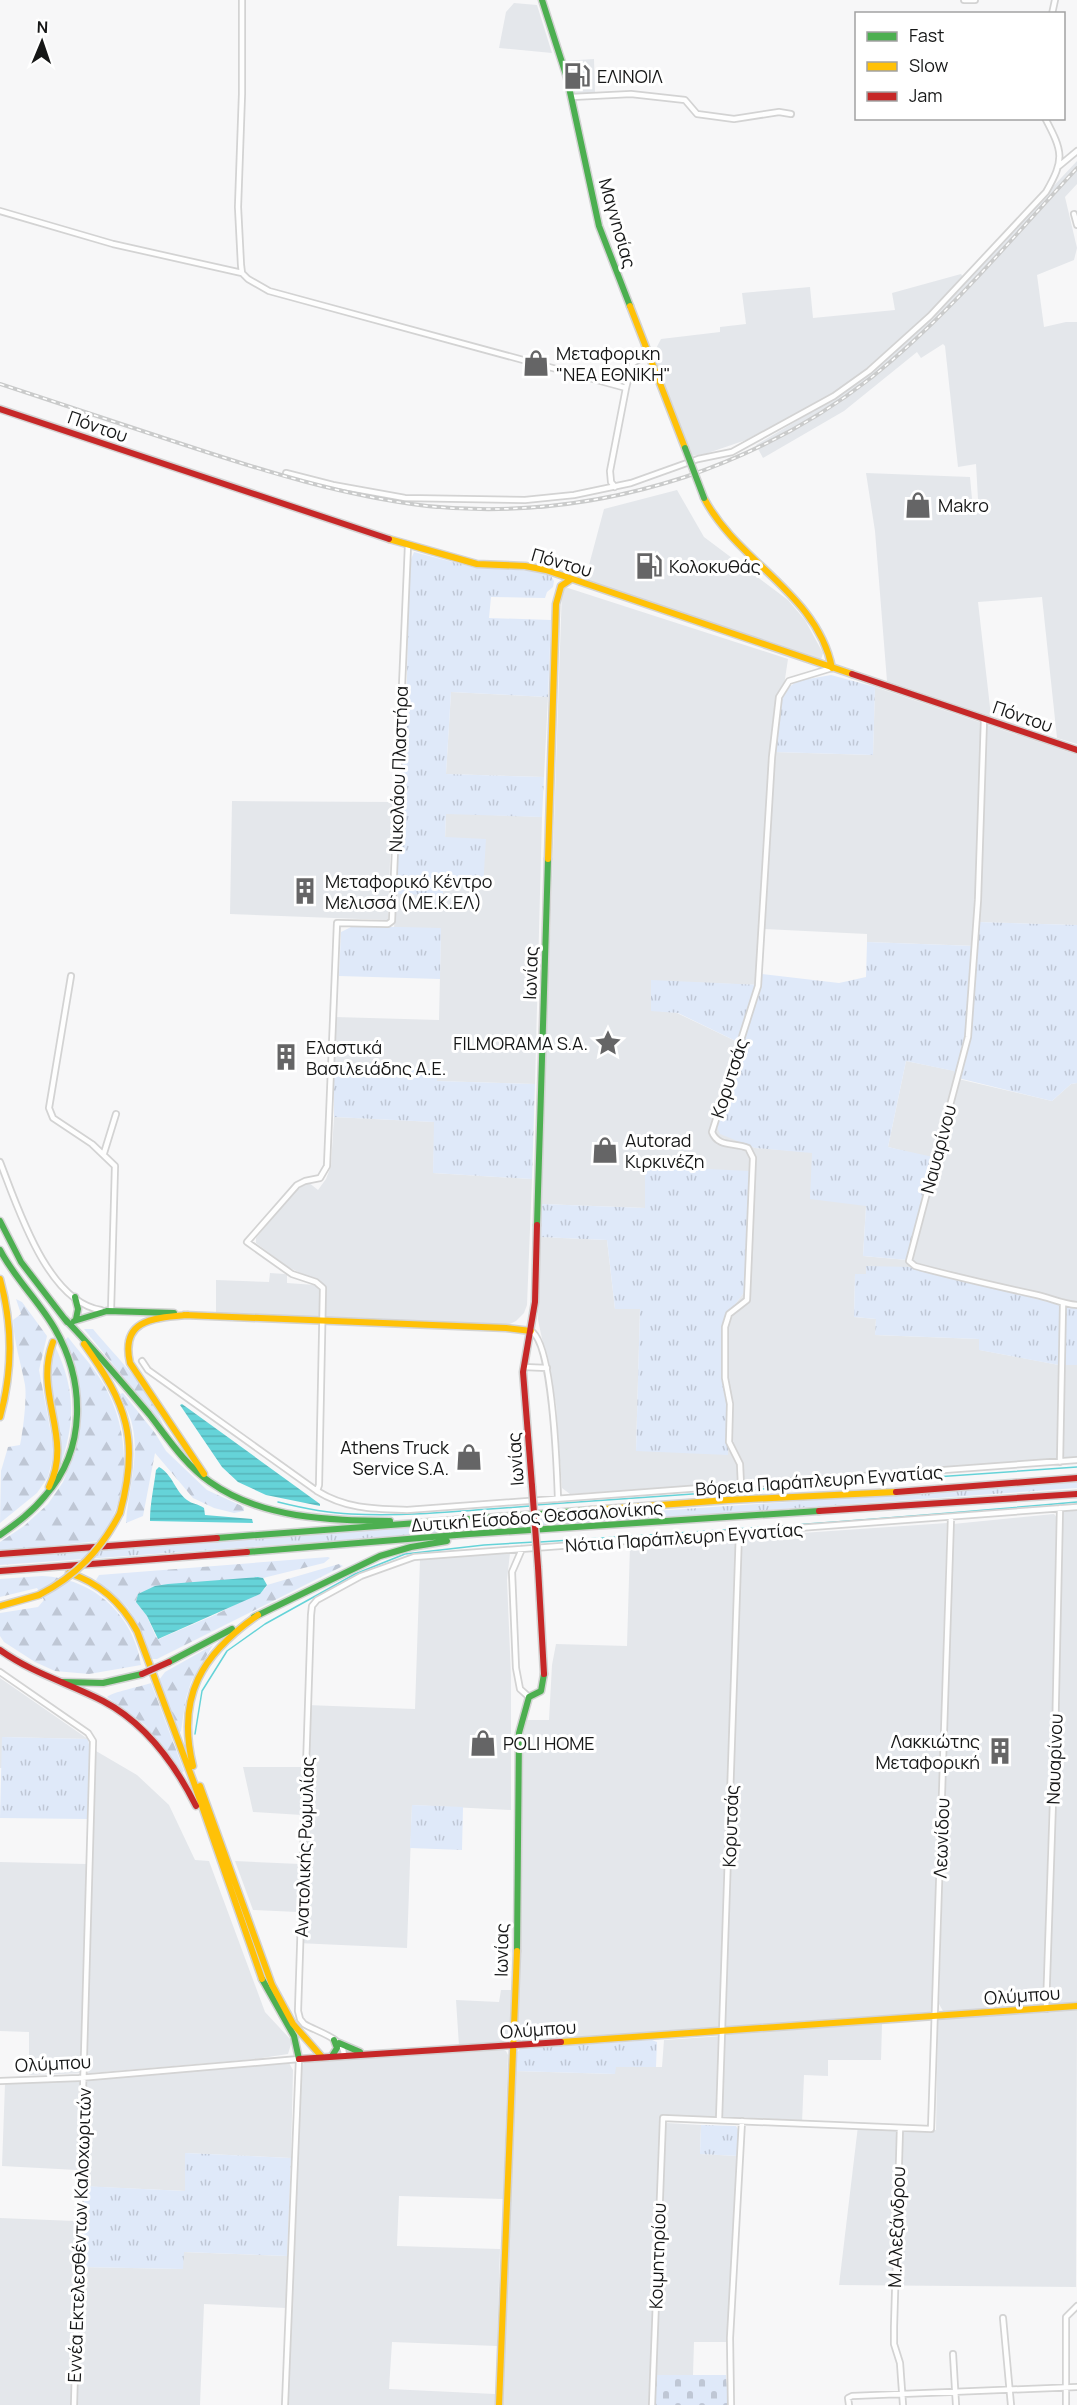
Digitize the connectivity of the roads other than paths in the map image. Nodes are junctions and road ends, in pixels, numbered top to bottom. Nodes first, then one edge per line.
1 (242, 0) edge
2 (542, 0) edge
3 (964, 0) edge
4 (975, 0) edge
5 (572, 97) junction
6 (791, 114) dead end
7 (1046, 120) edge
8 (1077, 151) edge
9 (1059, 166) junction
10 (0, 211) edge
11 (1074, 214) dead end
12 (1077, 225) edge
13 (242, 273) junction
14 (647, 354) junction
15 (626, 388) junction
16 (0, 409) edge
17 (286, 473) dead end
18 (615, 487) junction
19 (408, 545) junction
20 (571, 579) junction
21 (832, 668) junction
22 (984, 719) junction
23 (1077, 750) edge
24 (71, 976) dead end
25 (116, 1114) dead end
26 (104, 1153) junction
27 (0, 1162) edge
28 (0, 1221) edge
29 (0, 1250) edge
30 (0, 1279) edge
31 (75, 1297) junction
32 (1063, 1304) junction
33 (1077, 1305) edge
34 (109, 1311) junction
35 (188, 1315) junction
36 (64, 1318) junction
37 (323, 1322) junction
38 (531, 1331) junction
39 (53, 1342) dead end
40 (142, 1361) dead end
41 (524, 1367) junction
42 (547, 1368) junction
43 (0, 1417) edge
44 (1077, 1460) edge
45 (1060, 1462) junction
46 (1077, 1478) edge
47 (211, 1485) junction
48 (741, 1485) junction
49 (317, 1491) junction
50 (1077, 1494) edge
51 (558, 1498) junction
52 (44, 1499) junction
53 (1077, 1507) edge
54 (1060, 1508) junction
55 (951, 1518) junction
56 (432, 1524) junction
57 (740, 1532) junction
58 (469, 1534) junction
59 (0, 1535) edge
60 (522, 1549) junction
61 (0, 1554) edge
62 (21, 1570) junction
63 (0, 1571) edge
64 (0, 1606) edge
65 (258, 1615) junction
66 (311, 1615) joint
67 (0, 1650) edge
68 (0, 1672) edge
69 (48, 1678) junction
70 (529, 1697) junction
71 (210, 1833) junction
72 (1077, 2006) edge
73 (1046, 2009) junction
74 (936, 2015) junction
75 (723, 2031) junction
76 (300, 2034) junction
77 (337, 2042) junction
78 (513, 2046) junction
79 (367, 2054) junction
80 (344, 2055) junction
81 (332, 2056) junction
82 (322, 2057) junction
83 (299, 2059) junction
84 (85, 2077) junction
85 (0, 2081) edge
86 (719, 2120) junction
87 (742, 2121) junction
88 (900, 2127) junction
89 (1077, 2306) edge
90 (1003, 2318) dead end
91 (953, 2354) dead end
92 (1077, 2387) edge
93 (1065, 2388) junction
94 (1010, 2390) junction
95 (955, 2391) junction
96 (902, 2393) junction
97 (74, 2405) edge
98 (285, 2405) edge
99 (499, 2405) edge
100 (652, 2405) edge
101 (731, 2405) edge
102 (849, 2405) edge
103 (903, 2405) edge
104 (956, 2405) edge
105 (1011, 2405) edge
106 (1066, 2405) edge

1 - 13 street
2 - 5 main road, Μαγνησίας
3 - 4 street
5 - 6 street
5 - 14 main road, Μαγνησίας
7 - 9 street
8 - 9 street
9 - 18 street
10 - 13 street
11 - 12 street
13 - 15 street
14 - 15 street
14 - 21 main road, Μαγνησίας, bridge
15 - 18 street
16 - 19 main road, Πόντου
17 - 18 street
19 - 20 main road, Πόντου
19 - 37 street, Νικολάου Πλαστήρα
20 - 21 main road, Πόντου
20 - 38 main road, Ιωνίας
21 - 22 main road, Πόντου
21 - 48 street, Κορυτσάς
22 - 23 main road, Πόντου
22 - 32 street, Ναυαρίνου
24 - 26 street
25 - 26 street
26 - 34 street
27 - 31 street
28 - 36 main road
29 - 52 main road
30 - 43 main road
31 - 34 street
31 - 34 main road
32 - 33 street
32 - 45 street
34 - 35 main road
35 - 37 main road
35 - 47 main road
36 - 47 main road
36 - 64 main road, bridge
37 - 38 main road
37 - 49 street
38 - 41 main road, Ιωνίας
38 - 42 street
39 - 52 main road
40 - 49 street, Βόρεια Παράπλευρη Εγνατίας
41 - 42 street
41 - 70 main road, Ιωνίας, bridge
42 - 51 street
44 - 45 street, Βόρεια Παράπλευρη Εγνατίας
45 - 48 street, Βόρεια Παράπλευρη Εγνατίας
46 - 56 main road, Δυτική Είσοδος Θεσσαλονίκης
47 - 56 main road
48 - 51 street, Βόρεια Παράπλευρη Εγνατίας
49 - 51 street, Βόρεια Παράπλευρη Εγνατίας
50 - 58 main road, Δυτική Είσοδος Θεσσαλονίκης
52 - 59 main road
53 - 54 street, Νότια Παράπλευρη Εγνατίας
54 - 55 street, Νότια Παράπλευρη Εγνατίας
54 - 73 street, Ναυαρίνου
55 - 57 street, Νότια Παράπλευρη Εγνατίας
55 - 74 street, Λεωνίδου
56 - 61 main road, Δυτική Είσοδος Θεσσαλονίκης
57 - 60 street, Νότια Παράπλευρη Εγνατίας
57 - 75 street, Κορυτσάς
58 - 62 main road, Δυτική Είσοδος Θεσσαλονίκης
58 - 65 main road
60 - 66 street, Νότια Παράπλευρη Εγνατίας
60 - 70 street
62 - 63 main road, Δυτική Είσοδος Θεσσαλονίκης
62 - 71 main road
65 - 69 main road, bridge
65 - 76 main road
66 - 77 street, Ανατολικής Ρωμυλίας
67 - 69 main road
68 - 84 street, Εννέα Εκτελεσθέντων Καλοχωριτών
69 - 71 main road
70 - 78 main road, Ιωνίας
71 - 83 main road
72 - 73 main road, Ολύμπου
73 - 74 main road, Ολύμπου
74 - 75 main road, Ολύμπου
74 - 88 street, Λεωνίδου
75 - 78 main road, Ολύμπου
75 - 86 street, Κορυτσάς
76 - 82 main road
76 - 83 main road
77 - 79 main road
77 - 80 street
77 - 81 main road
78 - 79 main road, Ολύμπου
78 - 99 main road, Ιωνίας
79 - 80 main road, Ολύμπου
80 - 81 main road, Ολύμπου
81 - 82 main road, Ολύμπου
82 - 83 main road, Ολύμπου
83 - 84 street, Ολύμπου
83 - 98 street
84 - 85 street, Ολύμπου
84 - 97 street, Εννέα Εκτελεσθέντων Καλοχωριτών
86 - 87 street
86 - 100 street, Κοιμητηρίου
87 - 88 street
87 - 101 street
88 - 96 street, Μ.Αλεξάνδρου
89 - 93 street
90 - 94 street
91 - 95 street
92 - 93 street
93 - 94 street
93 - 106 street
94 - 95 street
94 - 105 street
95 - 96 street
95 - 104 street
96 - 102 street
96 - 103 street, Μ.Αλεξάνδρου

